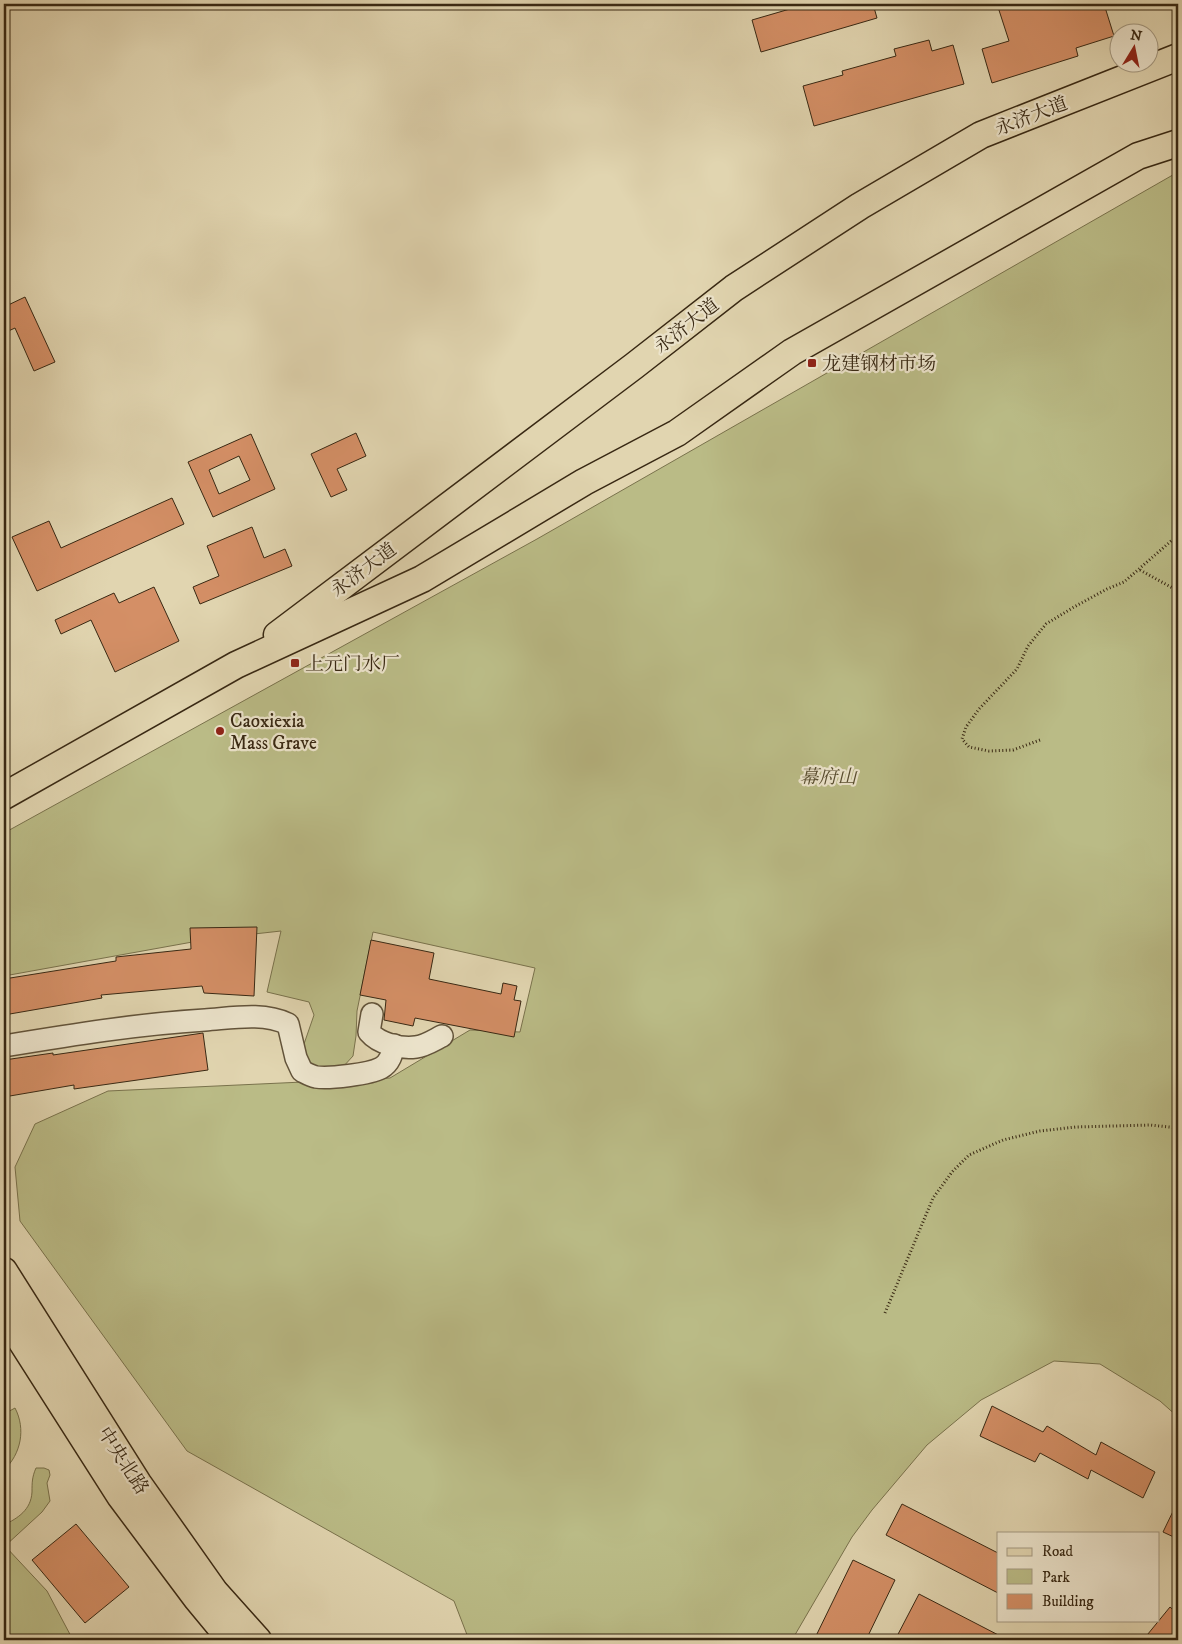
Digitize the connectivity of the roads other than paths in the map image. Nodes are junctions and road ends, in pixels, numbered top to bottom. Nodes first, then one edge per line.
1 (1178, 57) edge
2 (1178, 143) edge
3 (236, 665) junction
4 (4, 796) edge
5 (372, 1014) dead end
6 (442, 1036) dead end
7 (394, 1045) junction
8 (4, 1046) edge
9 (4, 1271) edge
10 (4, 1314) edge
11 (231, 1640) edge
12 (258, 1640) edge

1 - 3 main road, 永济大道
2 - 3 main road, 永济大道
3 - 4 main road, 永济大道
5 - 7 lane
6 - 7 lane
7 - 8 lane
9 - 12 main road, 中央北路
10 - 11 main road

